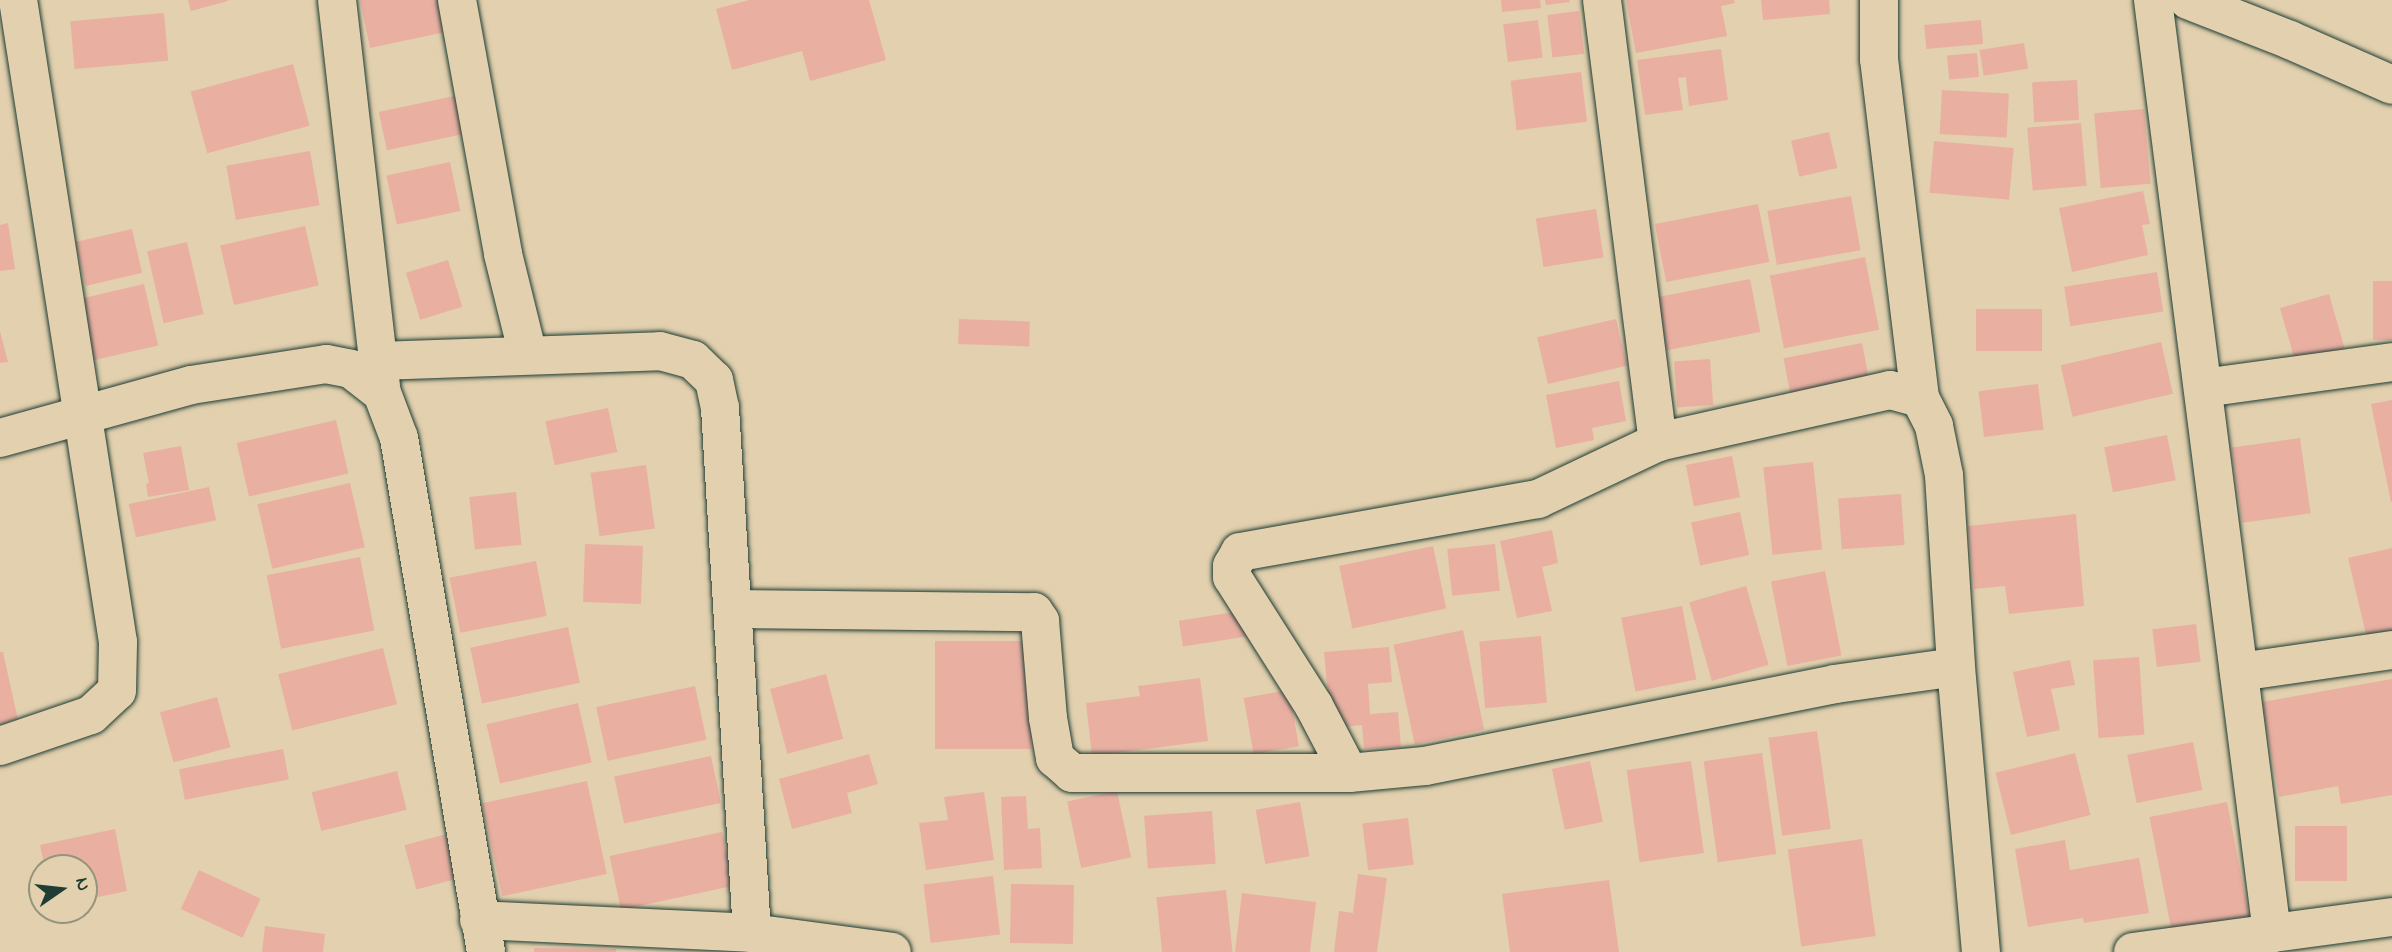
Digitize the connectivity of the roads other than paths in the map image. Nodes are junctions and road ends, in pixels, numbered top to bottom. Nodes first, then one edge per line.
1 (18, 0) edge
2 (337, 0) edge
3 (457, 0) edge
4 (1602, 0) edge
5 (1879, 0) edge
6 (2153, 0) edge
7 (2188, 0) edge
8 (2392, 85) edge
9 (528, 355) junction
10 (2392, 362) edge
11 (380, 377) junction
12 (2203, 388) junction
13 (1920, 398) junction
14 (81, 414) junction
15 (0, 438) edge
16 (1658, 442) junction
17 (732, 609) junction
18 (2392, 650) edge
19 (1956, 667) junction
20 (2239, 672) junction
21 (0, 746) edge
22 (1349, 773) junction
23 (2392, 917) edge
24 (752, 933) junction
25 (2272, 933) junction
26 (482, 936) edge
27 (892, 952) edge
28 (1981, 952) edge
29 (2133, 952) edge

1 - 14 street
2 - 11 street
3 - 9 street
4 - 16 street
5 - 13 street
6 - 12 street
7 - 8 street
9 - 11 street
9 - 17 street
10 - 12 street
11 - 14 street
11 - 26 street
12 - 20 street
13 - 16 street
13 - 19 street
14 - 15 street
14 - 21 street
16 - 22 street
17 - 22 street
17 - 24 street
18 - 20 street
19 - 22 street
19 - 28 street
20 - 25 street
23 - 25 street
24 - 26 street
24 - 27 street
25 - 29 street

